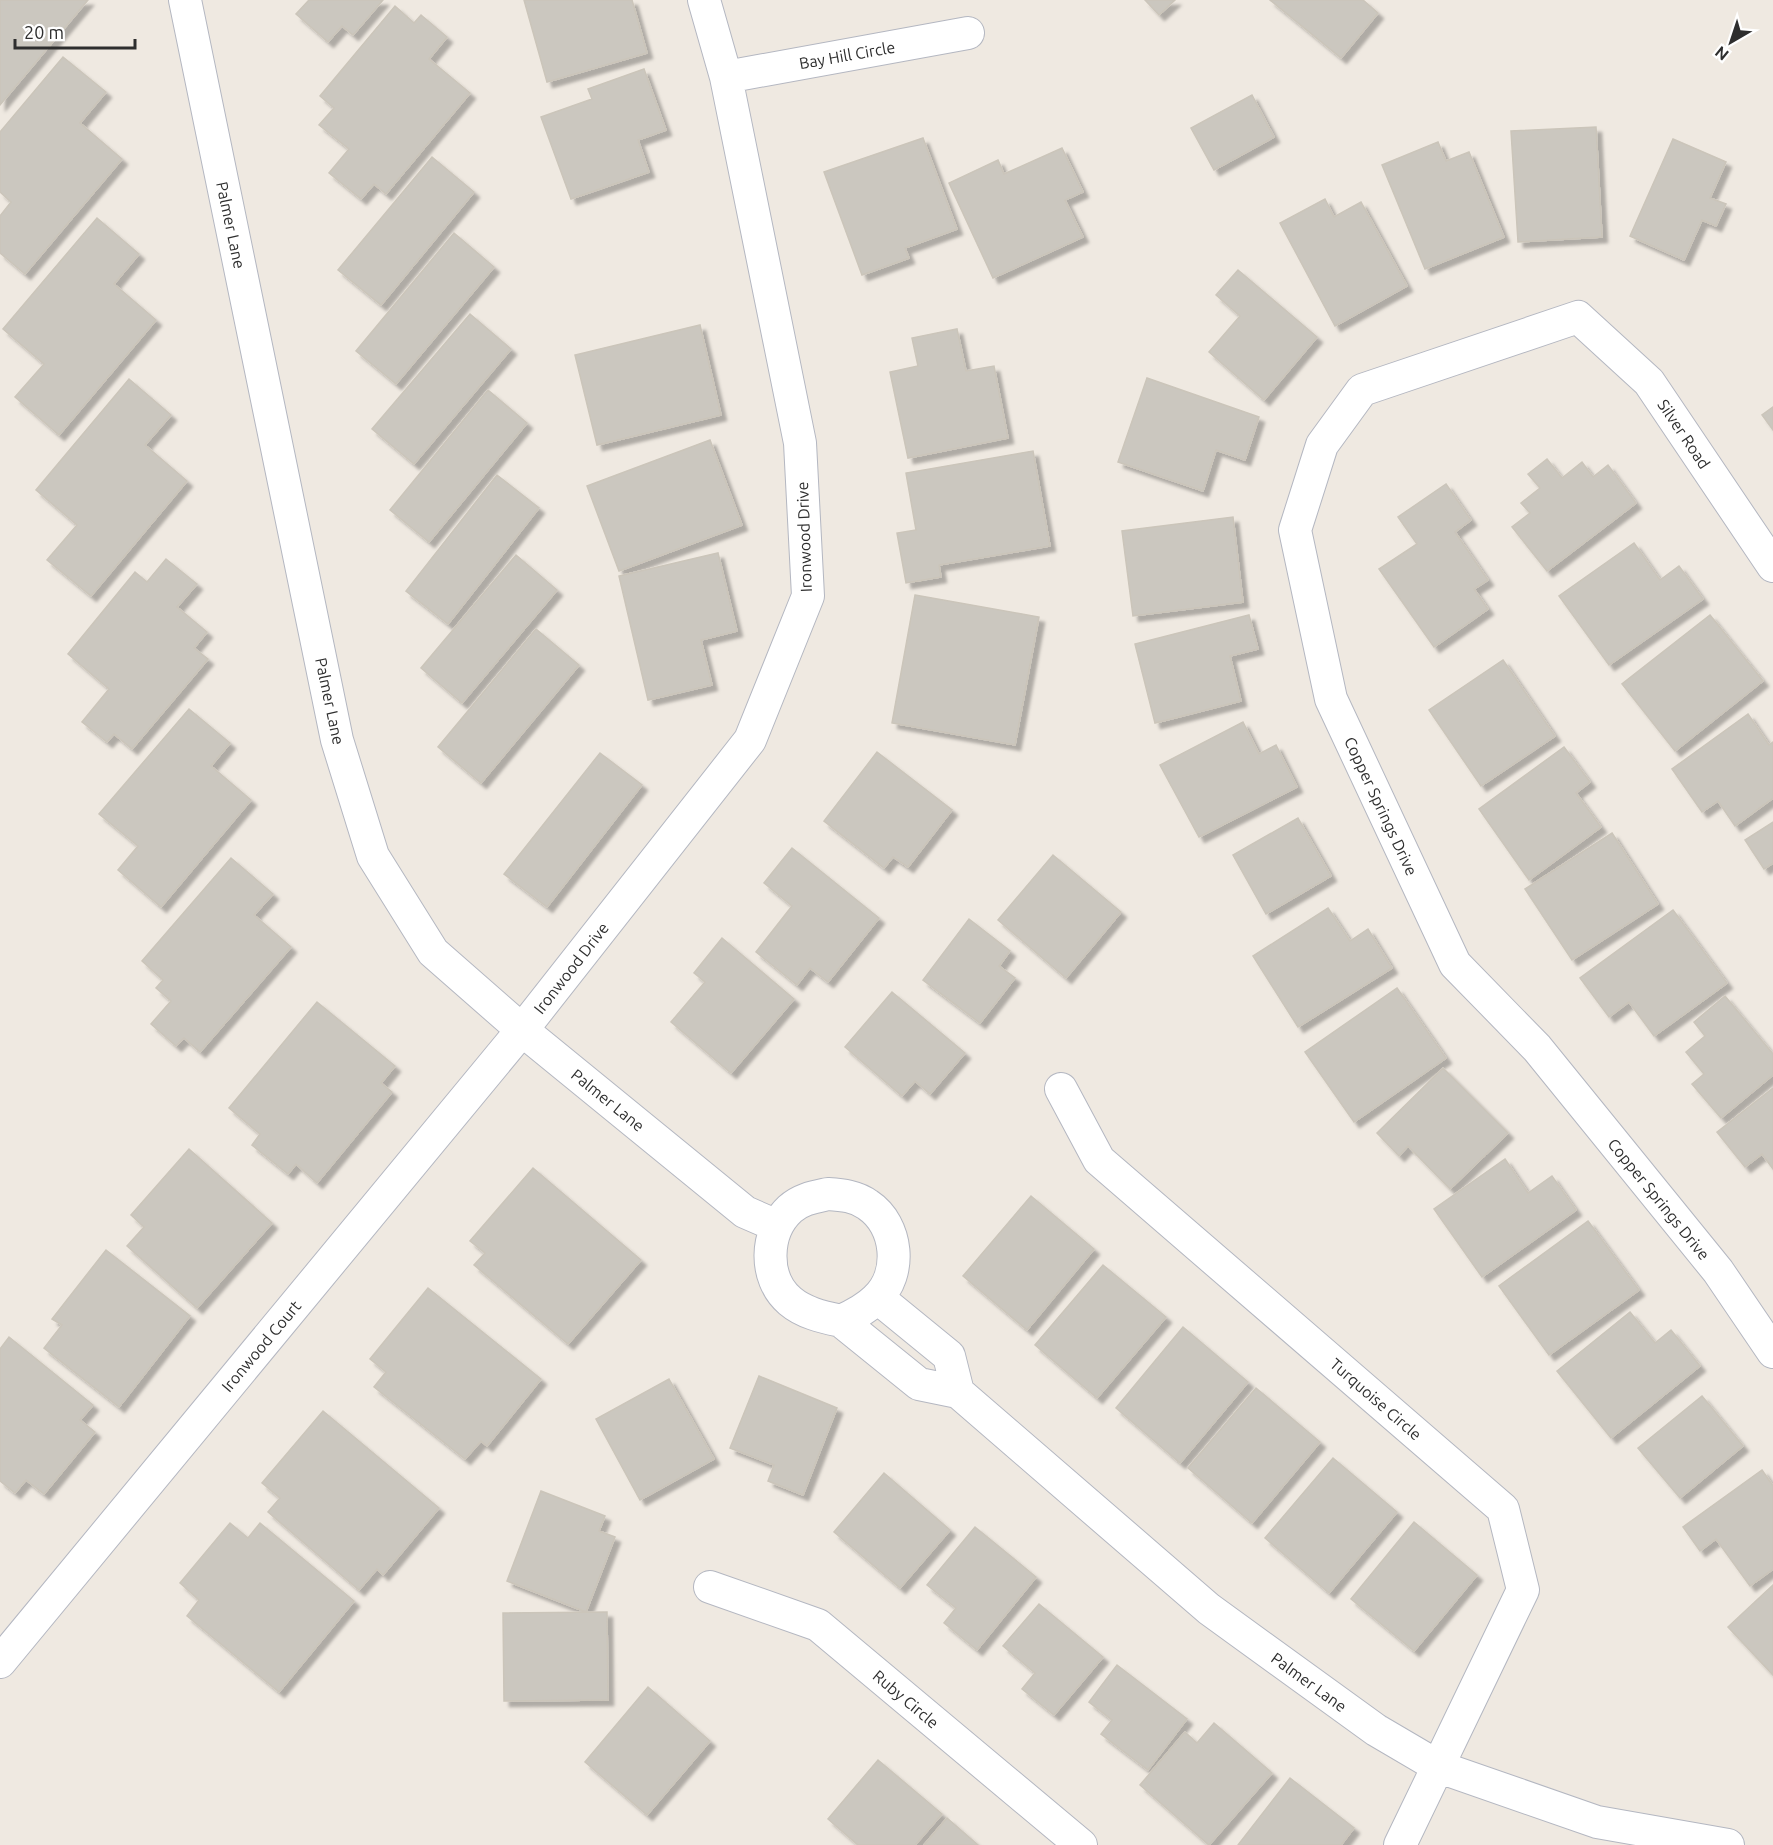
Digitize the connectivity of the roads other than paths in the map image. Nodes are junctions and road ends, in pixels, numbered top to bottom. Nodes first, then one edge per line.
1 (185, 0) edge
2 (704, 0) edge
3 (968, 33) dead end
4 (726, 77) junction
5 (1578, 317) joint
6 (1773, 566) edge
7 (522, 1030) junction
8 (1061, 1089) dead end
9 (777, 1226) junction
10 (878, 1298) junction
11 (841, 1321) junction
12 (1773, 1352) edge
13 (958, 1392) junction
14 (710, 1587) dead end
15 (0, 1662) edge
16 (1439, 1767) junction
17 (1081, 1845) edge
18 (1400, 1845) edge
19 (1728, 1845) edge

1 - 7 street, Palmer Lane
2 - 4 street, Ironwood Drive
3 - 4 street, Bay Hill Circle
4 - 7 street, Ironwood Drive
5 - 6 street, Silver Road
5 - 12 street, Copper Springs Drive
7 - 9 street, Palmer Lane
7 - 15 street, Ironwood Court
8 - 16 street, Turquoise Circle
9 - 10 street, Palmer Lane
9 - 11 street, Palmer Lane
10 - 11 street, Palmer Lane
10 - 13 street
11 - 13 street, Palmer Lane
13 - 16 street, Palmer Lane
14 - 17 street, Ruby Circle
16 - 18 street, Turquoise Circle
16 - 19 street, Palmer Lane

